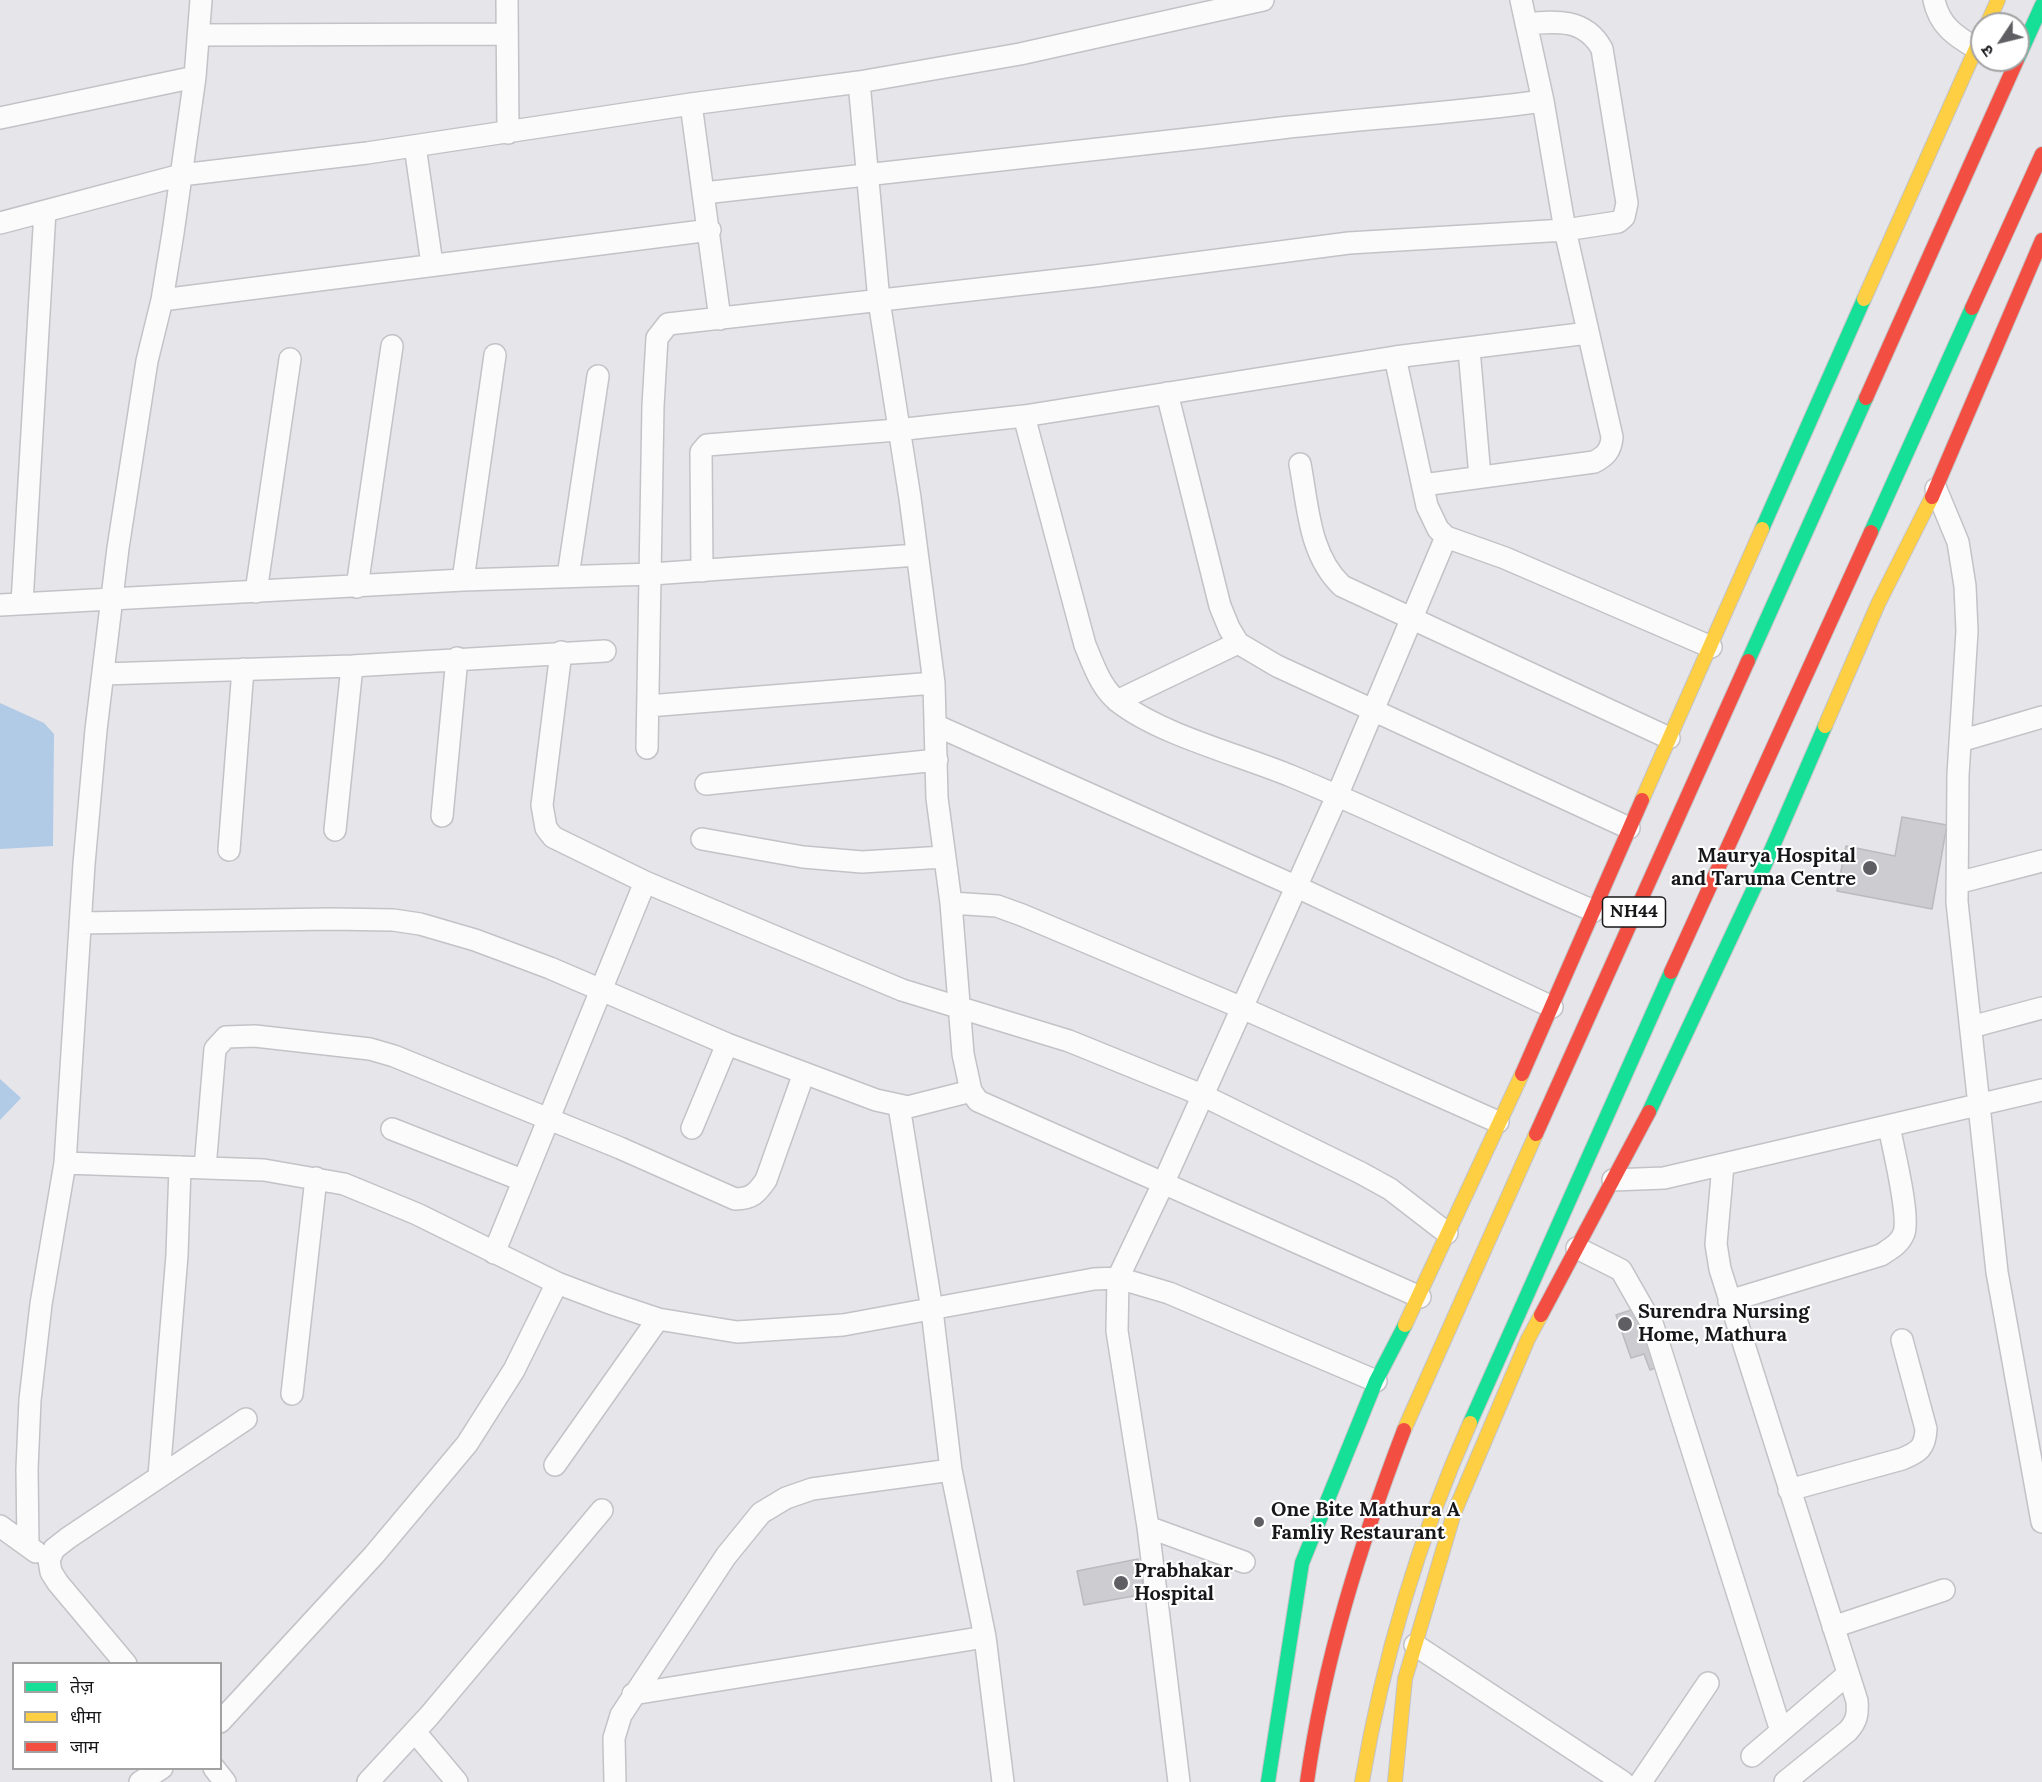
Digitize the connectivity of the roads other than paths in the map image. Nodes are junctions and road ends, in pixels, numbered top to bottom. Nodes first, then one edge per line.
1 (201, 0) edge
2 (507, 0) edge
3 (1263, 0) edge
4 (1521, 0) edge
5 (1934, 0) edge
6 (2042, 5) edge
7 (1526, 24) junction
8 (2030, 32) edge
9 (506, 34) junction
10 (200, 35) junction
11 (1970, 40) edge
12 (1970, 62) edge
13 (2012, 72) edge
14 (195, 77) junction
15 (860, 82) junction
16 (1543, 100) junction
17 (691, 104) junction
18 (0, 118) edge
19 (508, 133) junction
20 (415, 146) junction
21 (2042, 154) edge
22 (181, 175) junction
23 (866, 176) junction
24 (705, 193) junction
25 (45, 211) junction
26 (0, 223) edge
27 (710, 230) junction
28 (1565, 230) junction
29 (2042, 240) edge
30 (432, 264) junction
31 (162, 300) junction
32 (879, 301) junction
33 (720, 319) junction
34 (1588, 333) junction
35 (392, 346) dead end
36 (1468, 349) junction
37 (495, 355) dead end
38 (1395, 357) junction
39 (290, 359) dead end
40 (598, 376) dead end
41 (1167, 393) junction
42 (1024, 416) junction
43 (897, 430) junction
44 (1300, 464) dead end
45 (1480, 477) junction
46 (1423, 485) junction
47 (1936, 489) junction
48 (1446, 537) junction
49 (917, 555) junction
50 (702, 571) junction
51 (652, 574) junction
52 (568, 576) junction
53 (463, 580) junction
54 (357, 586) junction
55 (256, 592) junction
56 (111, 600) junction
57 (21, 603) junction
58 (0, 605) edge
59 (1411, 620) junction
60 (1238, 643) junction
61 (1711, 647) junction
62 (604, 651) dead end
63 (561, 652) junction
64 (457, 658) junction
65 (352, 666) junction
66 (243, 669) junction
67 (103, 674) junction
68 (934, 683) junction
69 (1117, 701) junction
70 (648, 706) junction
71 (1374, 709) junction
72 (2042, 717) edge
73 (935, 725) junction
74 (1669, 738) junction
75 (1960, 741) junction
76 (647, 748) dead end
77 (937, 760) junction
78 (706, 784) dead end
79 (1337, 796) junction
80 (442, 816) dead end
81 (1629, 828) junction
82 (335, 830) dead end
83 (702, 839) dead end
84 (229, 850) dead end
85 (944, 856) junction
86 (2042, 861) edge
87 (645, 882) junction
88 (1957, 883) junction
89 (1294, 886) junction
90 (951, 903) junction
91 (1594, 911) junction
92 (80, 923) junction
93 (600, 988) junction
94 (1240, 1007) junction
95 (1552, 1007) junction
96 (960, 1008) junction
97 (2042, 1008) edge
98 (1971, 1027) junction
99 (727, 1044) junction
100 (804, 1073) junction
101 (2042, 1090) edge
102 (971, 1091) junction
103 (1202, 1095) junction
104 (1979, 1105) junction
105 (899, 1106) junction
106 (548, 1119) junction
107 (1498, 1122) junction
108 (1889, 1126) junction
109 (692, 1128) dead end
110 (392, 1129) dead end
111 (65, 1163) junction
112 (1723, 1165) junction
113 (180, 1167) junction
114 (205, 1168) junction
115 (316, 1178) junction
116 (522, 1180) junction
117 (1613, 1180) junction
118 (1163, 1184) junction
119 (1447, 1233) junction
120 (1576, 1248) junction
121 (494, 1253) junction
122 (1118, 1278) junction
123 (557, 1283) junction
124 (1420, 1297) junction
125 (1729, 1302) junction
126 (932, 1310) junction
127 (658, 1319) junction
128 (1902, 1340) dead end
129 (1376, 1381) junction
130 (292, 1394) dead end
131 (246, 1419) dead end
132 (555, 1465) dead end
133 (951, 1470) junction
134 (159, 1476) junction
135 (1789, 1490) junction
136 (603, 1510) dead end
137 (2042, 1522) edge
138 (0, 1526) edge
139 (1148, 1527) junction
140 (28, 1546) junction
141 (49, 1560) junction
142 (1244, 1562) dead end
143 (1944, 1590) dead end
144 (1833, 1627) junction
145 (985, 1637) junction
146 (1414, 1646) junction
147 (124, 1662) edge
148 (1848, 1674) junction
149 (1708, 1683) dead end
150 (633, 1694) junction
151 (222, 1720) edge
152 (1781, 1731) junction
153 (414, 1732) junction
154 (1752, 1756) dead end
155 (159, 1770) edge
156 (216, 1770) edge
157 (1395, 1773) edge
158 (140, 1782) edge
159 (225, 1782) edge
160 (368, 1782) edge
161 (457, 1782) edge
162 (615, 1782) edge
163 (1003, 1782) edge
164 (1179, 1782) edge
165 (1268, 1782) edge
166 (1307, 1782) edge
167 (1362, 1782) edge
168 (1410, 1782) edge
169 (1623, 1782) edge
170 (1641, 1782) edge
171 (1785, 1782) edge

1 - 10 street
2 - 9 street
3 - 15 street
4 - 7 street
5 - 11 street
6 - 8 main road, NH44
7 - 16 street
7 - 28 street
9 - 10 street
9 - 19 street
10 - 14 street
12 - 61 main road
13 - 166 main road, NH44
14 - 18 street
14 - 22 street
15 - 17 street
15 - 23 street
16 - 23 street
16 - 28 street
17 - 19 street
17 - 24 street
19 - 20 street
20 - 22 street
20 - 30 street
21 - 167 main road, NH44
22 - 25 street
22 - 31 street
23 - 24 street
23 - 32 street
24 - 27 street
25 - 26 street
25 - 57 street
27 - 30 street
27 - 33 street
28 - 32 street
28 - 34 street
29 - 47 main road
30 - 31 street
31 - 56 street
32 - 33 street
32 - 43 street
33 - 51 street
34 - 36 street
34 - 45 street
35 - 54 street
36 - 38 street
36 - 45 street
37 - 53 street
38 - 41 street
38 - 46 street
39 - 55 street
40 - 52 street
41 - 42 street
41 - 60 street
42 - 43 street
42 - 69 street
43 - 49 street
43 - 50 street
44 - 59 street
45 - 46 street
46 - 48 street
47 - 75 street
47 - 117 main road
48 - 59 street
48 - 61 street
49 - 50 street
49 - 68 street
50 - 51 street
51 - 52 street
51 - 70 street
52 - 53 street
53 - 54 street
54 - 55 street
55 - 56 street
56 - 57 street
56 - 67 street
57 - 58 street
59 - 71 street
59 - 74 street
60 - 69 street
60 - 71 street
61 - 74 main road
62 - 63 street
63 - 64 street
63 - 87 street
64 - 65 street
64 - 80 street
65 - 66 street
65 - 82 street
66 - 67 street
66 - 84 street
67 - 92 street
68 - 70 street
68 - 73 street
69 - 79 street
70 - 76 street
71 - 79 street
71 - 81 street
72 - 75 street
73 - 77 street
73 - 89 street
74 - 81 main road
75 - 88 street
77 - 78 street
77 - 85 street
79 - 89 street
79 - 91 street
81 - 91 main road
83 - 85 street
85 - 90 street
86 - 88 street
87 - 93 street
87 - 96 street
88 - 98 street
89 - 94 street
89 - 95 street
90 - 94 street
90 - 96 street
91 - 95 main road
92 - 93 street
92 - 111 street
93 - 99 street
93 - 106 street
94 - 103 street
94 - 107 street
95 - 107 main road
96 - 102 street
96 - 103 street
97 - 98 street
98 - 104 street
99 - 100 street
99 - 109 street
100 - 105 street
100 - 106 street
101 - 104 street
102 - 105 street
102 - 118 street
103 - 118 street
103 - 119 street
104 - 108 street
104 - 137 street
105 - 126 street
106 - 114 street
106 - 116 street
107 - 119 main road
108 - 112 street
108 - 125 street
110 - 116 street
111 - 113 street
111 - 140 street
112 - 117 street
112 - 125 street
113 - 114 street
113 - 134 street
114 - 115 street
115 - 121 street
115 - 130 street
116 - 121 street
117 - 120 main road
118 - 122 street
118 - 124 street
119 - 124 main road
120 - 146 main road
120 - 152 street
121 - 123 street
122 - 126 street
122 - 129 street
122 - 139 street
123 - 127 street
123 - 151 street
124 - 129 main road
125 - 135 street
126 - 127 street
126 - 133 street
127 - 132 street
128 - 135 street
129 - 165 main road
131 - 134 street
133 - 145 street
133 - 150 street
134 - 141 street
135 - 144 street
136 - 153 street
138 - 140 street
139 - 142 street
139 - 164 street
140 - 141 street
141 - 147 street
143 - 144 street
144 - 148 street
145 - 150 street
145 - 163 street
146 - 157 main road
146 - 169 street
148 - 152 street
148 - 171 street
149 - 170 street
150 - 162 street
152 - 154 street
153 - 160 street
153 - 161 street
155 - 158 street
156 - 159 street
157 - 168 street

